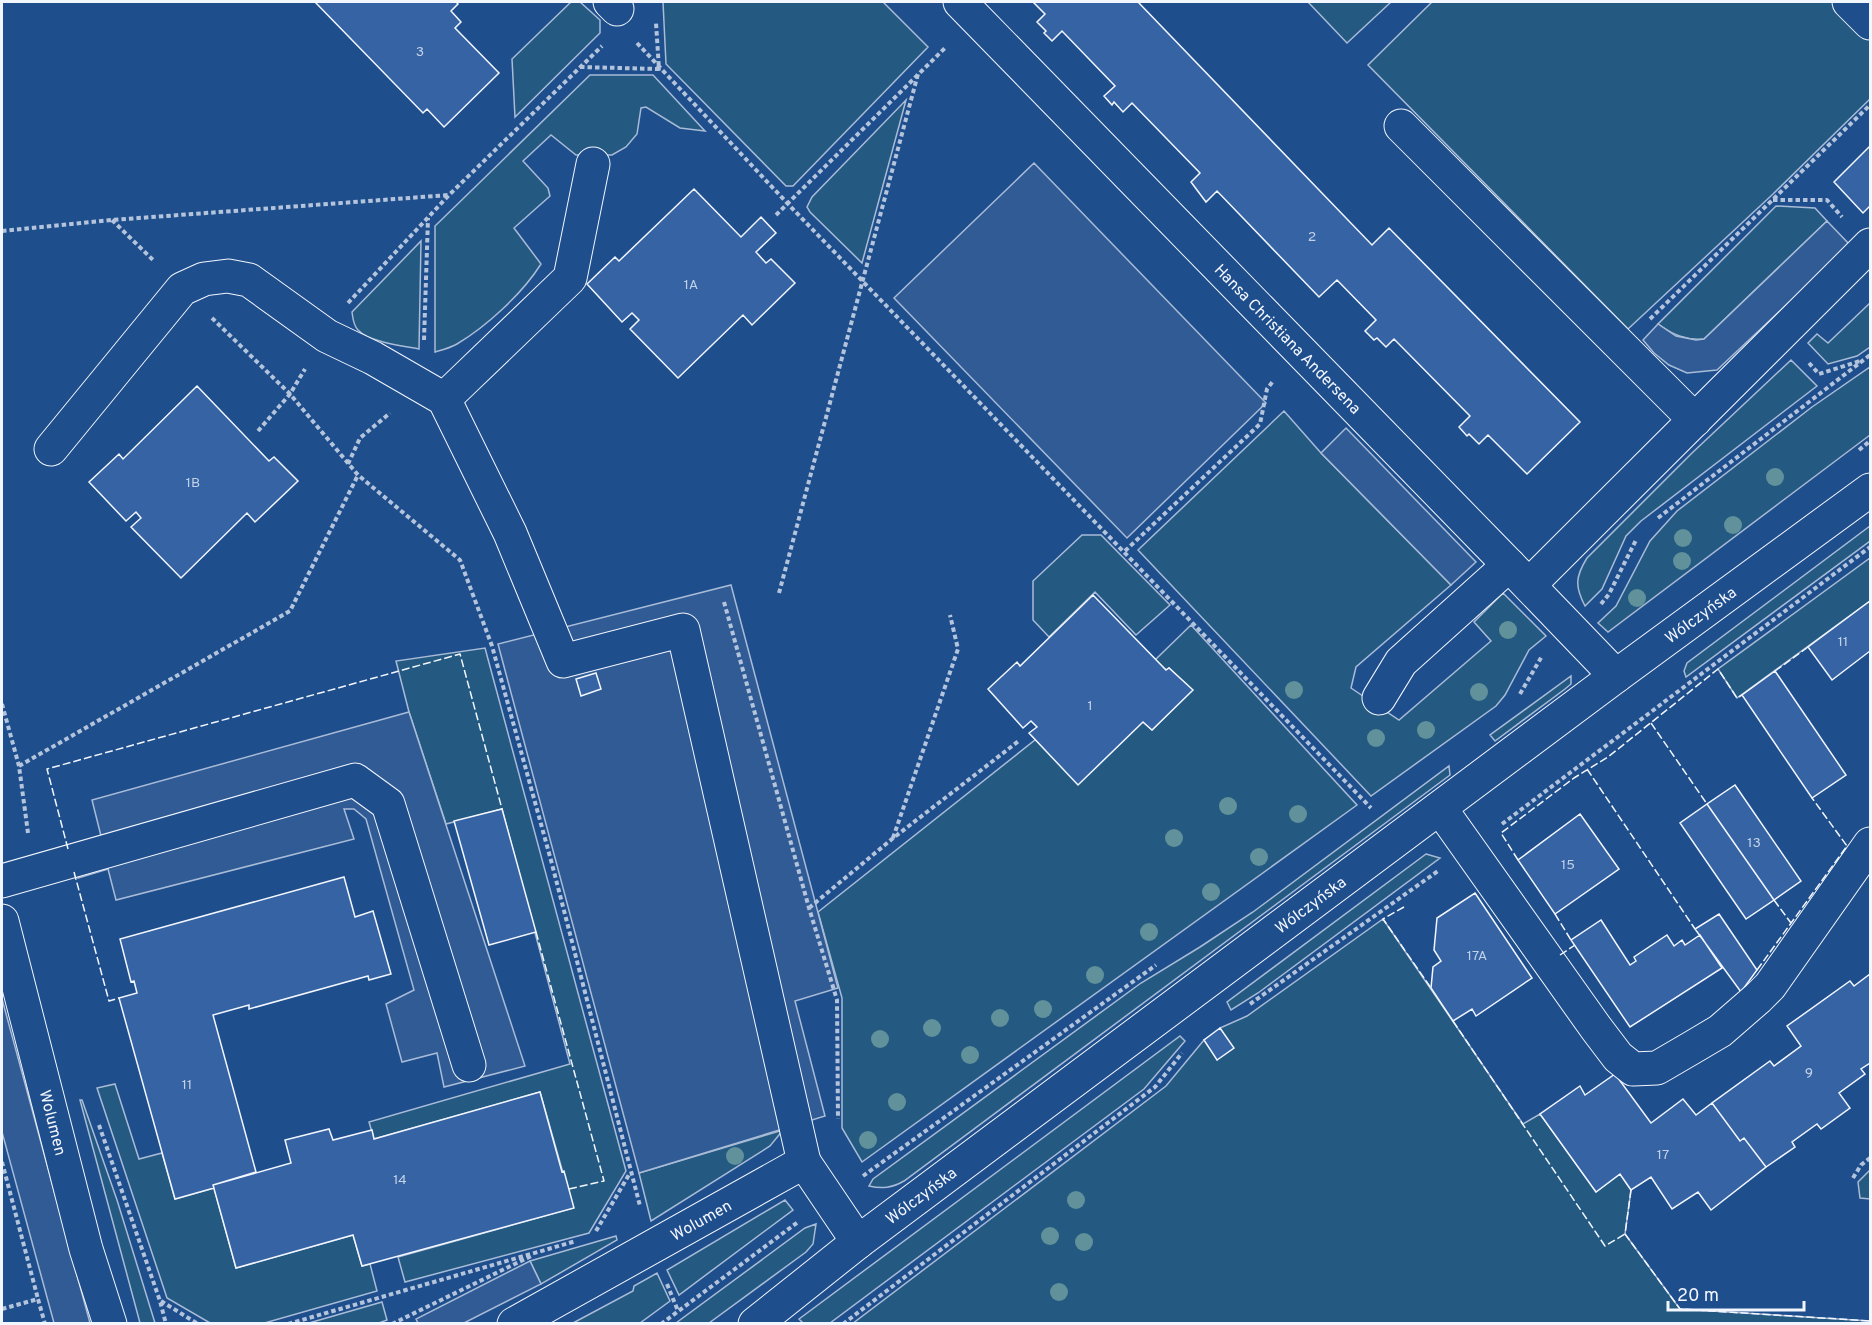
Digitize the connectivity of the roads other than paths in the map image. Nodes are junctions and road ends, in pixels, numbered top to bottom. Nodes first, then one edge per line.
1 (960, 2) edge
2 (1849, 2) edge
3 (1870, 24) edge
4 (1401, 126) dead end
5 (593, 164) dead end
6 (1860, 235) edge
7 (444, 399) junction
8 (1695, 420) junction
9 (51, 449) dead end
10 (1870, 490) edge
11 (1519, 575) junction
12 (1616, 676) junction
13 (1379, 698) dead end
14 (1440, 808) junction
15 (1870, 844) edge
16 (2, 881) edge
17 (2, 921) edge
18 (469, 1065) dead end
19 (804, 1162) junction
20 (858, 1242) junction
21 (768, 1320) edge
22 (110, 1323) edge
23 (514, 1323) edge

1 - 11 street, Hansa Christiana Andersena
2 - 3 street
4 - 8 street
5 - 7 street
6 - 8 street
7 - 9 street
7 - 19 street
8 - 11 street
10 - 12 street, Wólczyńska
11 - 12 street, Hansa Christiana Andersena
11 - 13 street
12 - 14 street, Wólczyńska
14 - 15 street
14 - 20 street, Wólczyńska
16 - 18 street
17 - 22 street, Wolumen
19 - 20 street
19 - 23 street, Wolumen
20 - 21 street, Wólczyńska

